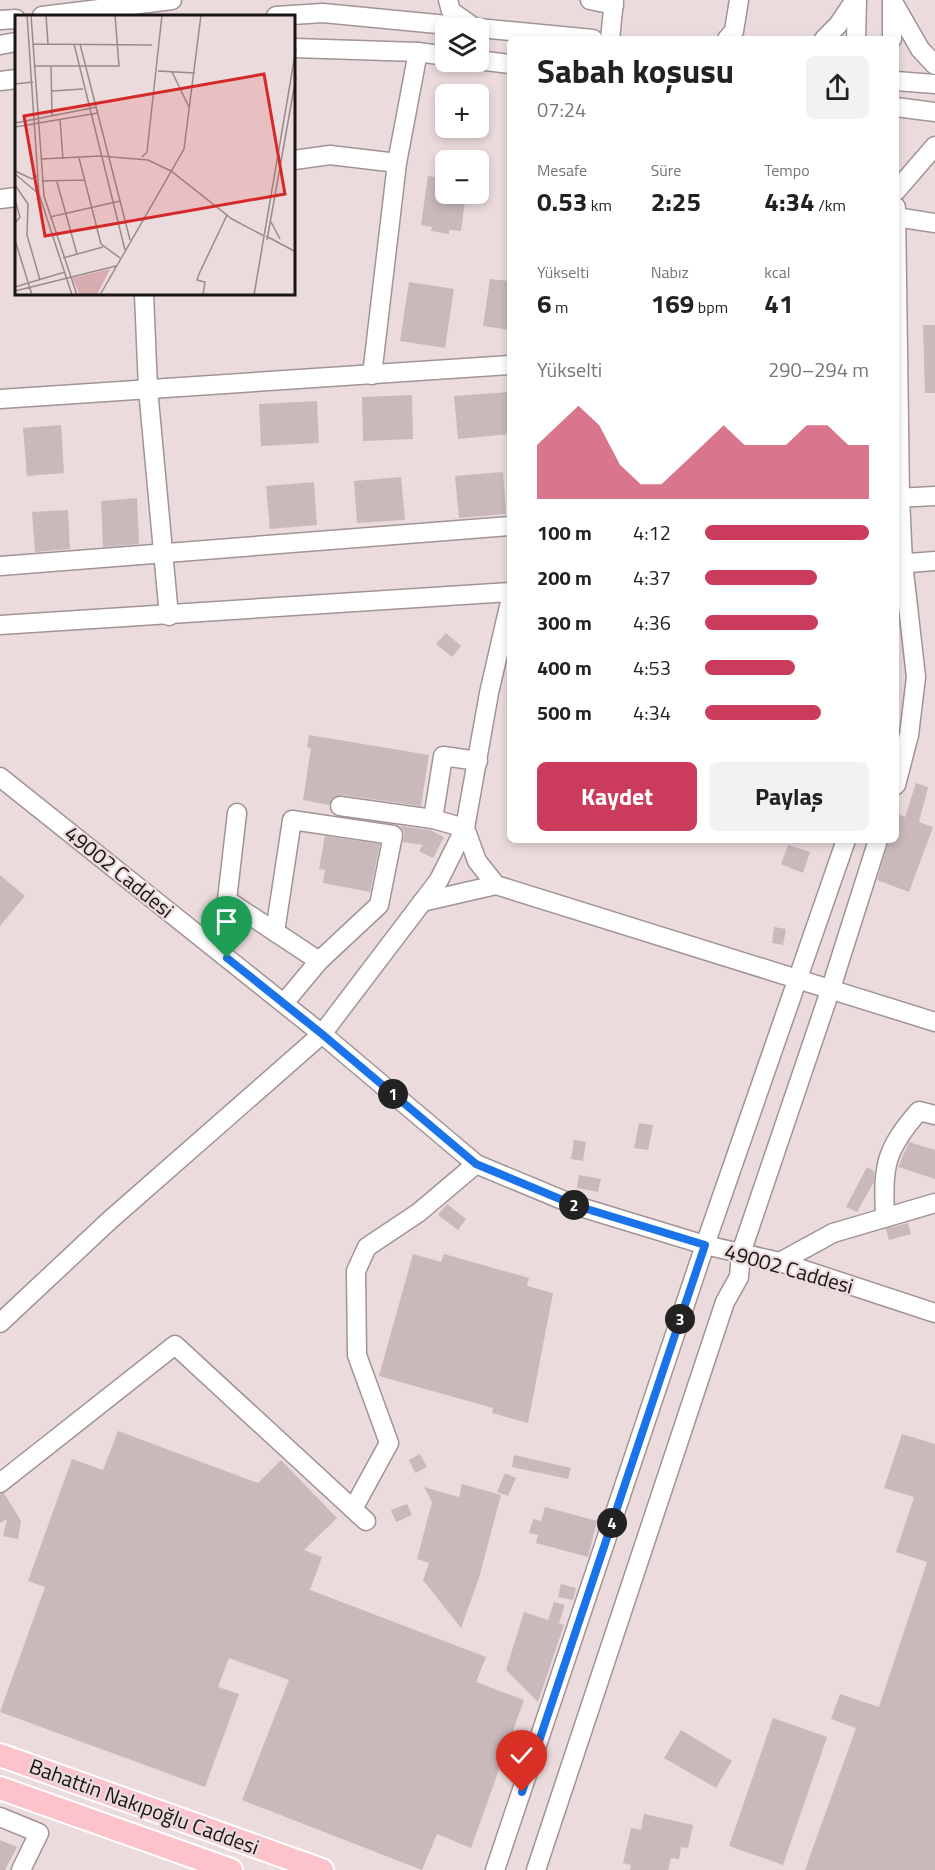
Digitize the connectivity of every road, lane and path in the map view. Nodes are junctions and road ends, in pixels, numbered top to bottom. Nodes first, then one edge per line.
1 (172, 0) edge
2 (345, 0) edge
3 (448, 0) edge
4 (591, 0) edge
5 (739, 0) edge
6 (856, 0) edge
7 (892, 0) edge
8 (614, 2) edge
9 (323, 13) junction
10 (50, 15) edge
11 (292, 15) edge
12 (461, 18) edge
13 (15, 19) edge
14 (0, 20) edge
15 (435, 23) edge
16 (489, 28) edge
17 (565, 36) edge
18 (610, 36) edge
19 (730, 36) edge
20 (827, 36) edge
21 (856, 36) edge
22 (892, 36) edge
23 (15, 42) edge
24 (0, 45) edge
25 (296, 48) edge
26 (418, 52) junction
27 (435, 54) edge
28 (489, 61) edge
29 (507, 64) edge
30 (935, 65) edge
31 (15, 78) edge
32 (0, 81) edge
33 (899, 81) edge
34 (935, 84) edge
35 (899, 107) edge
36 (935, 112) edge
37 (935, 146) edge
38 (296, 160) edge
39 (397, 163) junction
40 (899, 188) edge
41 (15, 197) edge
42 (0, 199) edge
43 (899, 217) edge
44 (935, 223) edge
45 (144, 296) edge
46 (507, 365) edge
47 (372, 375) junction
48 (148, 389) junction
49 (0, 399) edge
50 (935, 496) edge
51 (899, 498) edge
52 (507, 526) edge
53 (163, 553) junction
54 (935, 561) edge
55 (899, 563) edge
56 (0, 566) edge
57 (507, 592) edge
58 (507, 615) edge
59 (169, 616) junction
60 (0, 626) edge
61 (478, 761) junction
62 (899, 773) edge
63 (0, 777) edge
64 (340, 806) dead end
65 (237, 813) dead end
66 (433, 819) junction
67 (465, 828) junction
68 (845, 843) edge
69 (877, 843) edge
70 (496, 885) junction
71 (422, 902) junction
72 (275, 932) junction
73 (320, 961) junction
74 (797, 977) junction
75 (831, 988) junction
76 (284, 1003) junction
77 (935, 1022) edge
78 (322, 1034) junction
79 (935, 1115) edge
80 (476, 1164) junction
81 (935, 1203) edge
82 (885, 1218) junction
83 (705, 1245) junction
84 (741, 1253) junction
85 (780, 1262) junction
86 (935, 1313) edge
87 (0, 1323) edge
88 (0, 1483) edge
89 (0, 1755) edge
90 (0, 1788) edge
91 (0, 1817) edge
92 (21, 1870) edge
93 (231, 1870) edge
94 (322, 1870) edge
95 (495, 1870) edge
96 (536, 1870) edge

1 - 10 street
2 - 9 street
3 - 12 street
4 - 8 street
5 - 19 street
6 - 20 street
6 - 21 street
7 - 22 street
7 - 30 street
8 - 18 street
9 - 11 street
9 - 15 street
13 - 14 street
16 - 17 street
23 - 24 street
25 - 26 street
26 - 27 street
26 - 39 street
28 - 29 street
31 - 32 street
33 - 34 street
35 - 36 street
37 - 40 street
38 - 39 street
39 - 47 street
41 - 42 street
43 - 44 street
45 - 48 street
46 - 47 street
47 - 48 street
48 - 49 street
48 - 53 street
50 - 51 street
52 - 53 street
53 - 56 street
53 - 59 street
54 - 55 street
55 - 62 street
57 - 59 street
58 - 61 street
59 - 60 street
61 - 66 street
61 - 67 street
63 - 76 street, 49002 Caddesi
64 - 66 street
65 - 72 street
66 - 67 street
67 - 70 street
67 - 71 street
68 - 74 street
69 - 75 street
70 - 71 street
70 - 74 street
71 - 78 street
72 - 73 street
72 - 73 street
73 - 76 street
74 - 75 street
74 - 83 street
75 - 77 street
75 - 84 street
76 - 78 street, 49002 Caddesi
78 - 80 street, 49002 Caddesi
78 - 87 street
79 - 82 street
80 - 83 street, 49002 Caddesi
80 - 88 street
81 - 82 street
82 - 85 street
83 - 84 street, 49002 Caddesi
83 - 95 street
84 - 85 street, 49002 Caddesi
84 - 96 street
85 - 86 street, 49002 Caddesi
89 - 94 main road, Bahattin Nakıpoğlu Caddesi
90 - 93 main road, Bahattin Nakıpoğlu Caddesi
91 - 92 street

